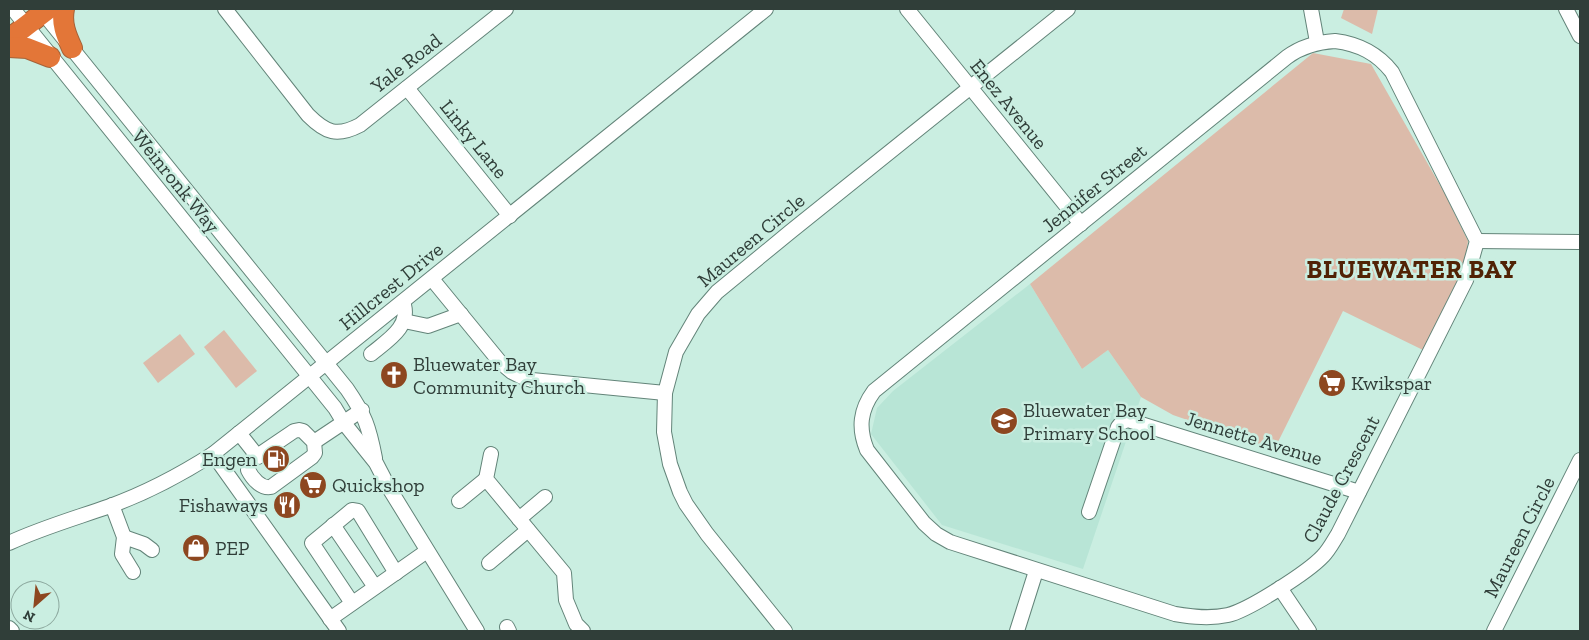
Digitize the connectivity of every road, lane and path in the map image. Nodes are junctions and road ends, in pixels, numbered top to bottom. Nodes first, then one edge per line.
1 (13, 9) edge
2 (64, 9) edge
3 (225, 9) edge
4 (506, 9) edge
5 (766, 9) edge
6 (907, 9) edge
7 (1068, 9) edge
8 (1311, 9) edge
9 (1566, 9) edge
10 (44, 10) edge
11 (25, 25) junction
12 (1580, 36) edge
13 (9, 39) edge
14 (1317, 42) junction
15 (9, 47) edge
16 (72, 48) junction
17 (50, 57) junction
18 (970, 87) junction
19 (408, 88) junction
20 (510, 216) junction
21 (1080, 224) junction
22 (1477, 241) junction
23 (1580, 242) edge
24 (432, 278) junction
25 (403, 302) junction
26 (461, 314) junction
27 (404, 321) junction
28 (372, 354) dead end
29 (326, 364) junction
30 (309, 378) junction
31 (885, 381) joint
32 (665, 393) junction
33 (362, 410) junction
34 (344, 423) junction
35 (239, 433) junction
36 (314, 442) junction
37 (213, 454) junction
38 (491, 454) dead end
39 (258, 456) junction
40 (1580, 460) edge
41 (376, 463) junction
42 (486, 479) junction
43 (1359, 492) junction
44 (545, 497) dead end
45 (459, 501) dead end
46 (112, 505) junction
47 (1089, 512) dead end
48 (519, 519) junction
49 (333, 525) junction
50 (528, 530) junction
51 (124, 537) junction
52 (9, 542) edge
53 (152, 550) dead end
54 (427, 551) junction
55 (489, 563) dead end
56 (1036, 571) junction
57 (133, 572) dead end
58 (396, 573) junction
59 (375, 587) junction
60 (1280, 588) junction
61 (352, 603) junction
62 (330, 619) junction
63 (9, 628) edge
64 (12, 631) edge
65 (339, 631) edge
66 (477, 631) edge
67 (582, 631) edge
68 (785, 631) edge
69 (1018, 631) edge
70 (1309, 631) edge
71 (1494, 631) edge

1 - 11 street, Weinronk Way
2 - 16 highway
3 - 19 street, Yale Road
4 - 19 street, Yale Road
5 - 20 street, Hillcrest Drive
6 - 18 street, Enez Avenue
7 - 18 street, Maureen Circle
8 - 14 street
9 - 12 street
10 - 11 highway
10 - 16 street, Weinronk Way
11 - 13 highway
11 - 17 street, Weinronk Way
14 - 21 street, Jennifer Street
14 - 22 street, Jennifer Street
15 - 17 highway
16 - 29 street, Weinronk Way
17 - 30 street, Weinronk Way
18 - 21 street, Enez Avenue
18 - 32 street, Maureen Circle
19 - 20 street, Linky Lane
20 - 24 street, Hillcrest Drive
21 - 31 street, Jennifer Street
22 - 23 street
22 - 43 street, Claude Crescent
24 - 25 street, Hillcrest Drive
24 - 26 street
25 - 27 street
25 - 29 street, Hillcrest Drive
26 - 27 street
26 - 32 street
27 - 28 street
29 - 30 street, Hillcrest Drive
29 - 33 street, Weinronk Way
30 - 34 street, Weinronk Way
30 - 35 street, Hillcrest Drive
31 - 56 street, Claude Crescent
32 - 68 street, Maureen Circle
33 - 34 street
33 - 41 street, Weinronk Way
34 - 36 street
34 - 41 street, Weinronk Way
35 - 37 street, Hillcrest Drive
35 - 39 street
36 - 39 street
36 - 39 street
37 - 46 street, Hillcrest Drive
37 - 62 street
38 - 42 street
40 - 71 street, Maureen Circle
41 - 54 street
42 - 45 street
42 - 48 street
43 - 47 street, Jennette Avenue
43 - 60 street, Claude Crescent
44 - 48 street
46 - 51 street
46 - 52 street, Hillcrest Drive
48 - 50 street
49 - 58 street
49 - 59 street
49 - 61 street
50 - 55 street
50 - 67 street
51 - 53 street
51 - 57 street
54 - 58 street
54 - 66 street
56 - 60 street, Claude Crescent
56 - 69 street
58 - 59 street
59 - 61 street
60 - 70 street
61 - 62 street
62 - 65 street
63 - 64 street

